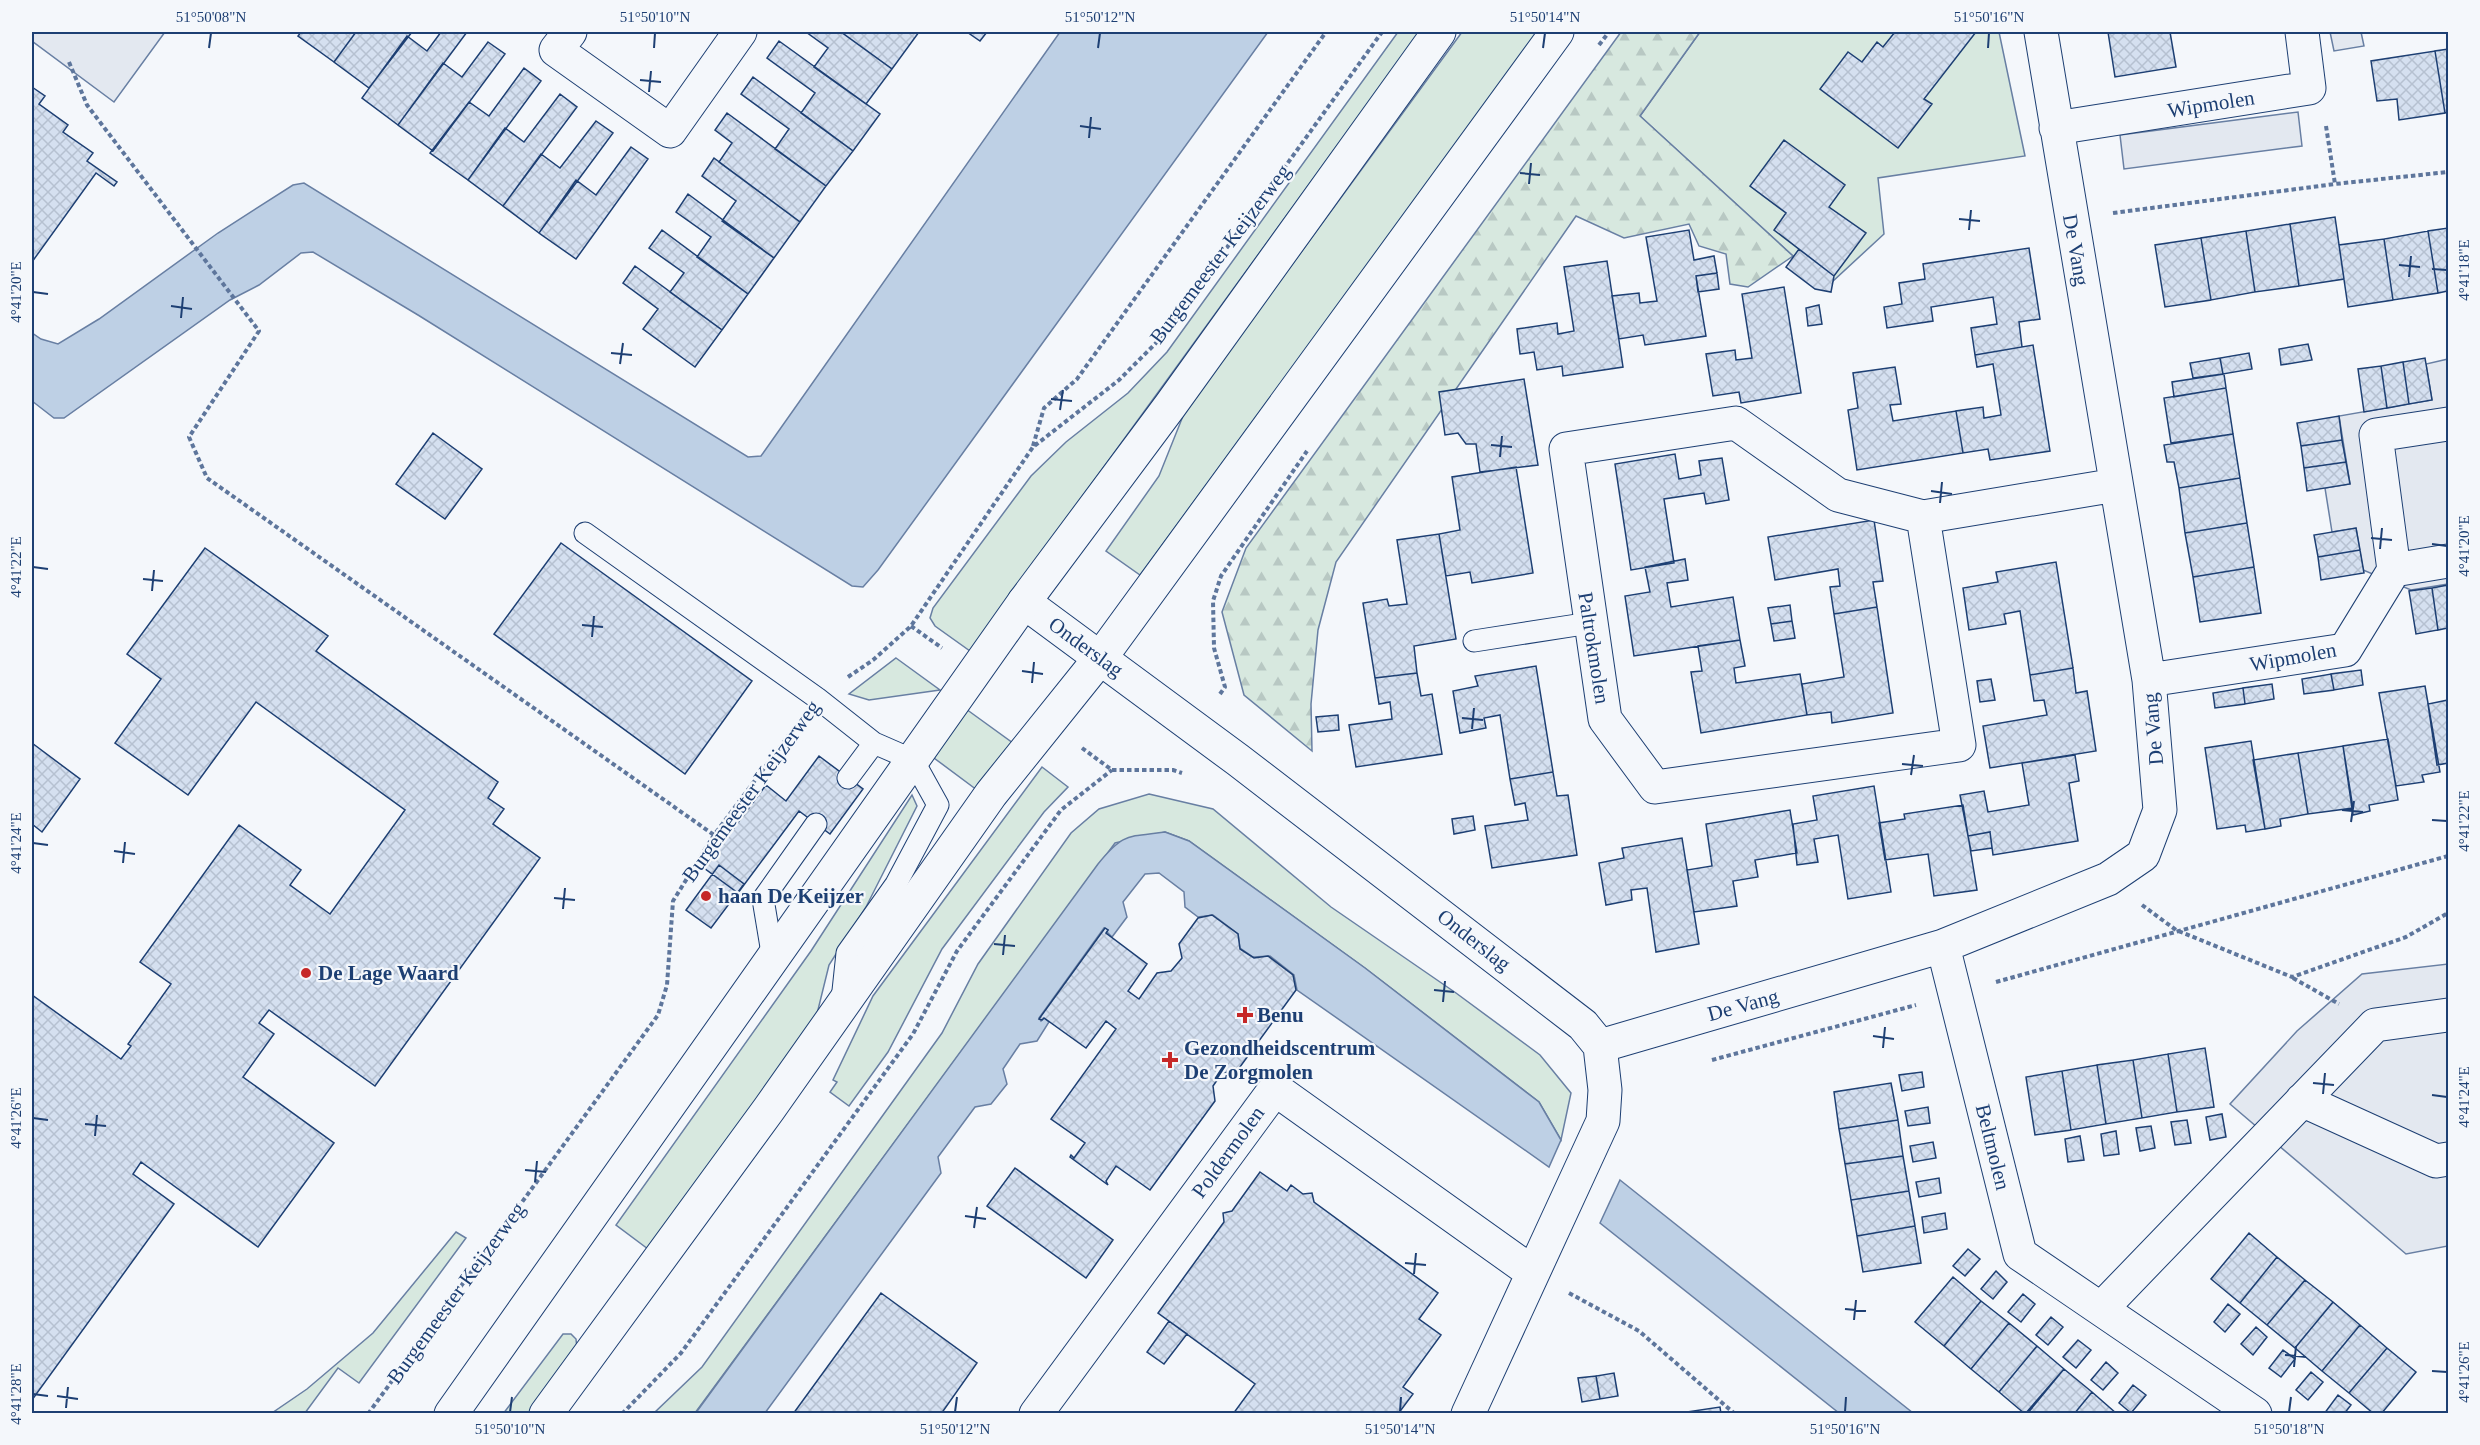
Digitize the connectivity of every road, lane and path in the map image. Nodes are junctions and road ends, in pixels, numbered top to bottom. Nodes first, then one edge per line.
1 (570, 32) edge
2 (740, 32) edge
3 (1326, 32) edge
4 (1382, 32) edge
5 (1439, 32) edge
6 (1557, 32) edge
7 (1609, 32) edge
8 (2041, 32) edge
9 (2302, 32) edge
10 (1595, 50) dead end
11 (69, 62) dead end
12 (2309, 88) junction
13 (2056, 128) junction
14 (2448, 171) edge
15 (2335, 184) junction
16 (2071, 219) junction
17 (2448, 424) edge
18 (1033, 447) junction
19 (1307, 450) dead end
20 (2116, 485) junction
21 (1923, 517) junction
22 (585, 533) dead end
23 (2448, 561) edge
24 (2394, 570) junction
25 (1024, 602) junction
26 (1590, 623) junction
27 (1474, 641) dead end
28 (1101, 657) junction
29 (2149, 680) junction
30 (817, 698) junction
31 (1197, 729) junction
32 (874, 743) junction
33 (913, 760) junction
34 (1112, 770) dead end
35 (1173, 770) dead end
36 (848, 778) dead end
37 (816, 824) dead end
38 (714, 835) junction
39 (2448, 856) edge
40 (2108, 879) junction
41 (2448, 913) edge
42 (2176, 930) junction
43 (1943, 946) junction
44 (773, 959) junction
45 (2292, 977) junction
46 (1955, 994) junction
47 (842, 1006) junction
48 (2448, 1015) edge
49 (2375, 1025) junction
50 (1600, 1046) junction
51 (1707, 1062) dead end
52 (2302, 1100) junction
53 (2448, 1159) edge
54 (1533, 1273) junction
55 (2101, 1309) junction
56 (368, 1413) edge
57 (452, 1413) edge
58 (546, 1413) edge
59 (622, 1413) edge
60 (1036, 1413) edge
61 (1468, 1413) edge
62 (1735, 1413) edge
63 (2255, 1413) edge

1 - 2 street
3 - 18 path
4 - 18 path, Burgemeester Keijzerweg
5 - 25 street
6 - 28 street
7 - 10 path
8 - 13 street, De Vang
9 - 12 street
11 - 38 path
12 - 13 street, Wipmolen
12 - 15 path
13 - 16 street, De Vang
14 - 15 path
15 - 16 path
16 - 20 street, De Vang
17 - 24 street
18 - 30 path, Burgemeester Keijzerweg
19 - 31 path
20 - 21 street, Paltrokmolen
20 - 29 street, De Vang
21 - 26 street, Paltrokmolen
21 - 26 street, Paltrokmolen
22 - 30 lane
23 - 24 street
24 - 29 street, Wipmolen
25 - 28 street, Onderslag
25 - 33 street
26 - 27 lane
28 - 31 street, Onderslag
28 - 47 street
29 - 40 street, De Vang
30 - 32 lane
30 - 38 path, Burgemeester Keijzerweg
31 - 35 path
31 - 50 street, Onderslag
32 - 33 lane
32 - 36 lane
33 - 44 street
33 - 47 lane
34 - 59 path
37 - 44 lane
38 - 56 path, Burgemeester Keijzerweg
39 - 42 path
40 - 42 path
40 - 43 street, De Vang
41 - 45 path
42 - 45 path
42 - 46 path
43 - 46 street, Beltmolen
43 - 50 street, De Vang
44 - 57 street
45 - 49 path
46 - 51 path
46 - 55 street, Beltmolen
47 - 58 street
48 - 49 street
49 - 52 street
50 - 54 street
52 - 53 street
52 - 55 street
54 - 60 street, Poldermolen
54 - 61 street
54 - 62 path
55 - 63 street, Beltmolen

